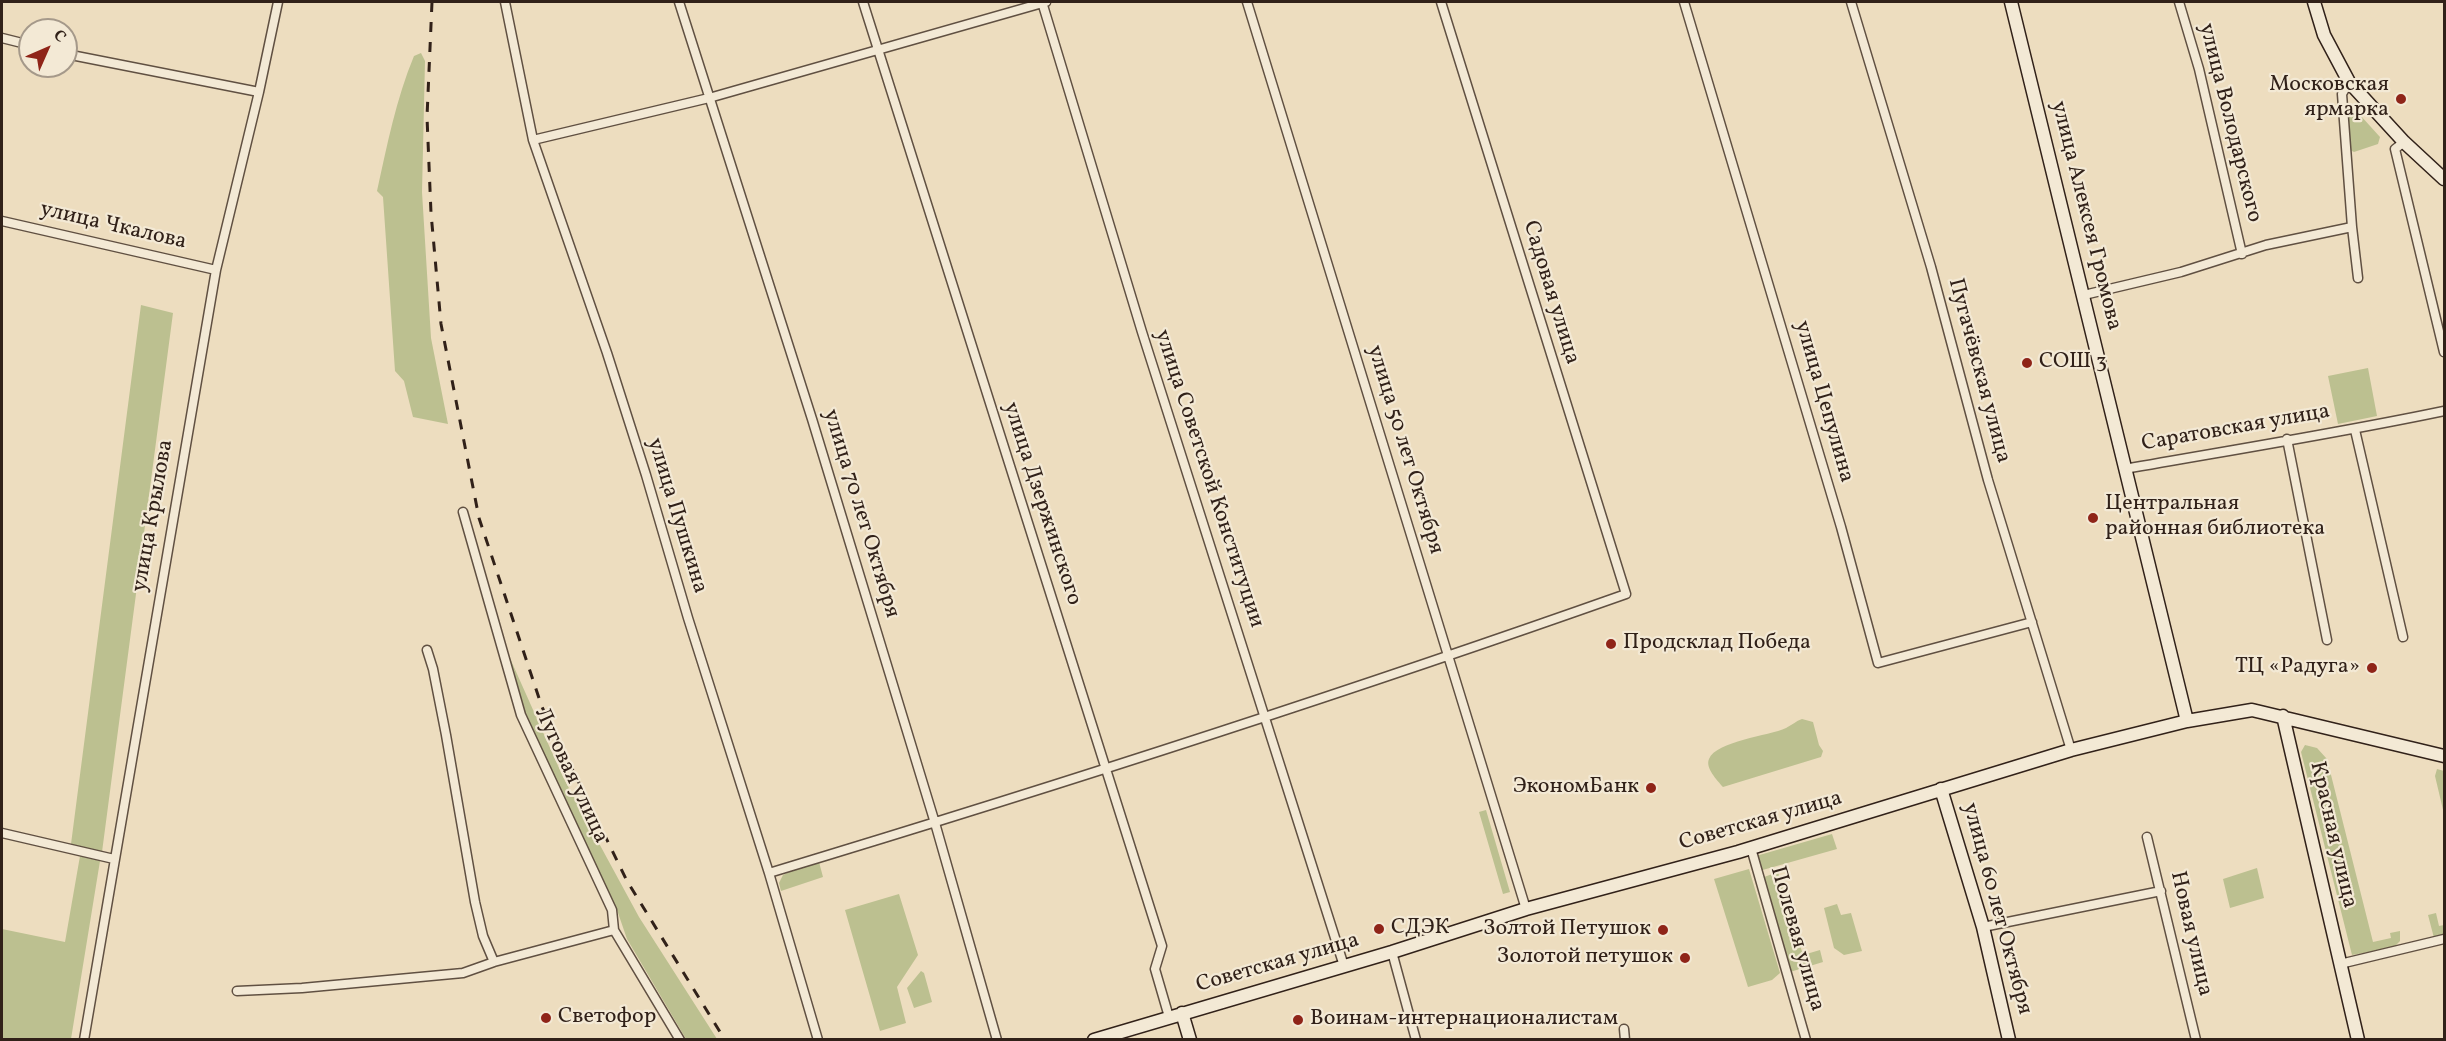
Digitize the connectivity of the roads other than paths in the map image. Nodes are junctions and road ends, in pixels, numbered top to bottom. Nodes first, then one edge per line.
1 (278, 2) edge
2 (505, 2) edge
3 (679, 2) edge
4 (862, 2) edge
5 (1044, 2) edge
6 (1247, 2) edge
7 (1441, 2) edge
8 (1684, 2) edge
9 (1851, 2) edge
10 (2011, 2) edge
11 (2179, 2) edge
12 (2314, 2) edge
13 (2, 38) edge
14 (18, 42) edge
15 (878, 49) junction
16 (78, 56) edge
17 (2349, 82) junction
18 (259, 92) junction
19 (709, 98) junction
20 (533, 140) junction
21 (2404, 142) junction
22 (2445, 179) edge
23 (2, 220) edge
24 (2352, 227) junction
25 (2242, 254) junction
26 (216, 270) junction
27 (2358, 278) dead end
28 (2084, 295) junction
29 (2445, 352) edge
30 (2445, 411) edge
31 (2355, 430) junction
32 (2287, 439) junction
33 (2125, 469) junction
34 (463, 512) dead end
35 (2032, 622) junction
36 (2403, 637) dead end
37 (2327, 640) dead end
38 (427, 650) dead end
39 (1449, 657) junction
40 (2283, 716) junction
41 (1264, 718) junction
42 (2187, 721) junction
43 (2071, 750) junction
44 (2445, 756) edge
45 (1106, 769) junction
46 (1941, 789) junction
47 (935, 823) junction
48 (2, 833) edge
49 (2147, 837) dead end
50 (1751, 848) junction
51 (114, 859) junction
52 (769, 873) junction
53 (2161, 891) junction
54 (1526, 909) junction
55 (1983, 927) junction
56 (614, 930) junction
57 (2445, 939) edge
58 (1392, 952) junction
59 (494, 962) junction
60 (2340, 964) junction
61 (1344, 966) junction
62 (237, 991) dead end
63 (1182, 1013) junction
64 (1169, 1017) junction
65 (1624, 1029) dead end
66 (84, 1040) edge
67 (680, 1040) edge
68 (818, 1040) edge
69 (997, 1040) edge
70 (1094, 1040) edge
71 (1190, 1040) edge
72 (1416, 1040) edge
73 (1625, 1040) edge
74 (1806, 1040) edge
75 (2009, 1040) edge
76 (2196, 1040) edge
77 (2358, 1040) edge

1 - 18 street, улица Крылова
2 - 20 street, улица Пушкина
3 - 19 street, улица 70 лет Октября
4 - 15 street, улица Дзержинского
5 - 15 street
5 - 41 street, улица Советской Конституции
6 - 39 street, улица 50 лет Октября
7 - 39 street, Садовая улица
8 - 35 street, улица Цепулина
9 - 35 street, Пугачёвская улица
10 - 28 street, улица Алексея Громова
11 - 25 street, улица Володарского
12 - 17 street
13 - 14 street
15 - 19 street
15 - 45 street, улица Дзержинского
16 - 18 street
17 - 21 street
17 - 24 street
18 - 26 street, улица Крылова
19 - 20 street
19 - 47 street, улица 70 лет Октября
20 - 52 street, улица Пушкина
21 - 22 street
21 - 29 street
23 - 26 street, улица Чкалова
24 - 25 street
24 - 27 street
25 - 28 street
26 - 51 street, улица Крылова
28 - 33 street, улица Алексея Громова
30 - 31 street, Саратовская улица
31 - 32 street, Саратовская улица
31 - 36 street, Саратовская улица
32 - 33 street, Саратовская улица
32 - 37 street
33 - 42 street, улица Алексея Громова
34 - 56 street, Луговая улица
35 - 43 street, Пугачёвская улица
38 - 59 street
39 - 41 street
39 - 54 street, улица 50 лет Октября
40 - 42 street, Советская улица
40 - 44 street, Советская улица
40 - 60 street, Красная улица
41 - 45 street
41 - 61 street, улица Советской Конституции
42 - 43 street, Советская улица
43 - 46 street, Советская улица
45 - 47 street
45 - 64 street, улица Дзержинского
46 - 50 street, Советская улица
46 - 55 street, улица 60 лет Октября
47 - 52 street
47 - 69 street, улица 70 лет Октября
48 - 51 street
49 - 53 street, Новая улица
50 - 54 street, Советская улица
50 - 74 street, Полевая улица
51 - 66 street, улица Крылова
52 - 68 street, улица Пушкина
53 - 55 street
53 - 76 street, Новая улица
54 - 58 street, Советская улица
55 - 75 street, улица 60 лет Октября
56 - 59 street
56 - 67 street, Луговая улица
57 - 60 street
58 - 61 street, Советская улица
58 - 72 street
59 - 62 street
60 - 77 street, Красная улица
61 - 63 street, Советская улица
63 - 64 street, Советская улица
63 - 71 street
64 - 70 street, Советская улица
65 - 73 street

